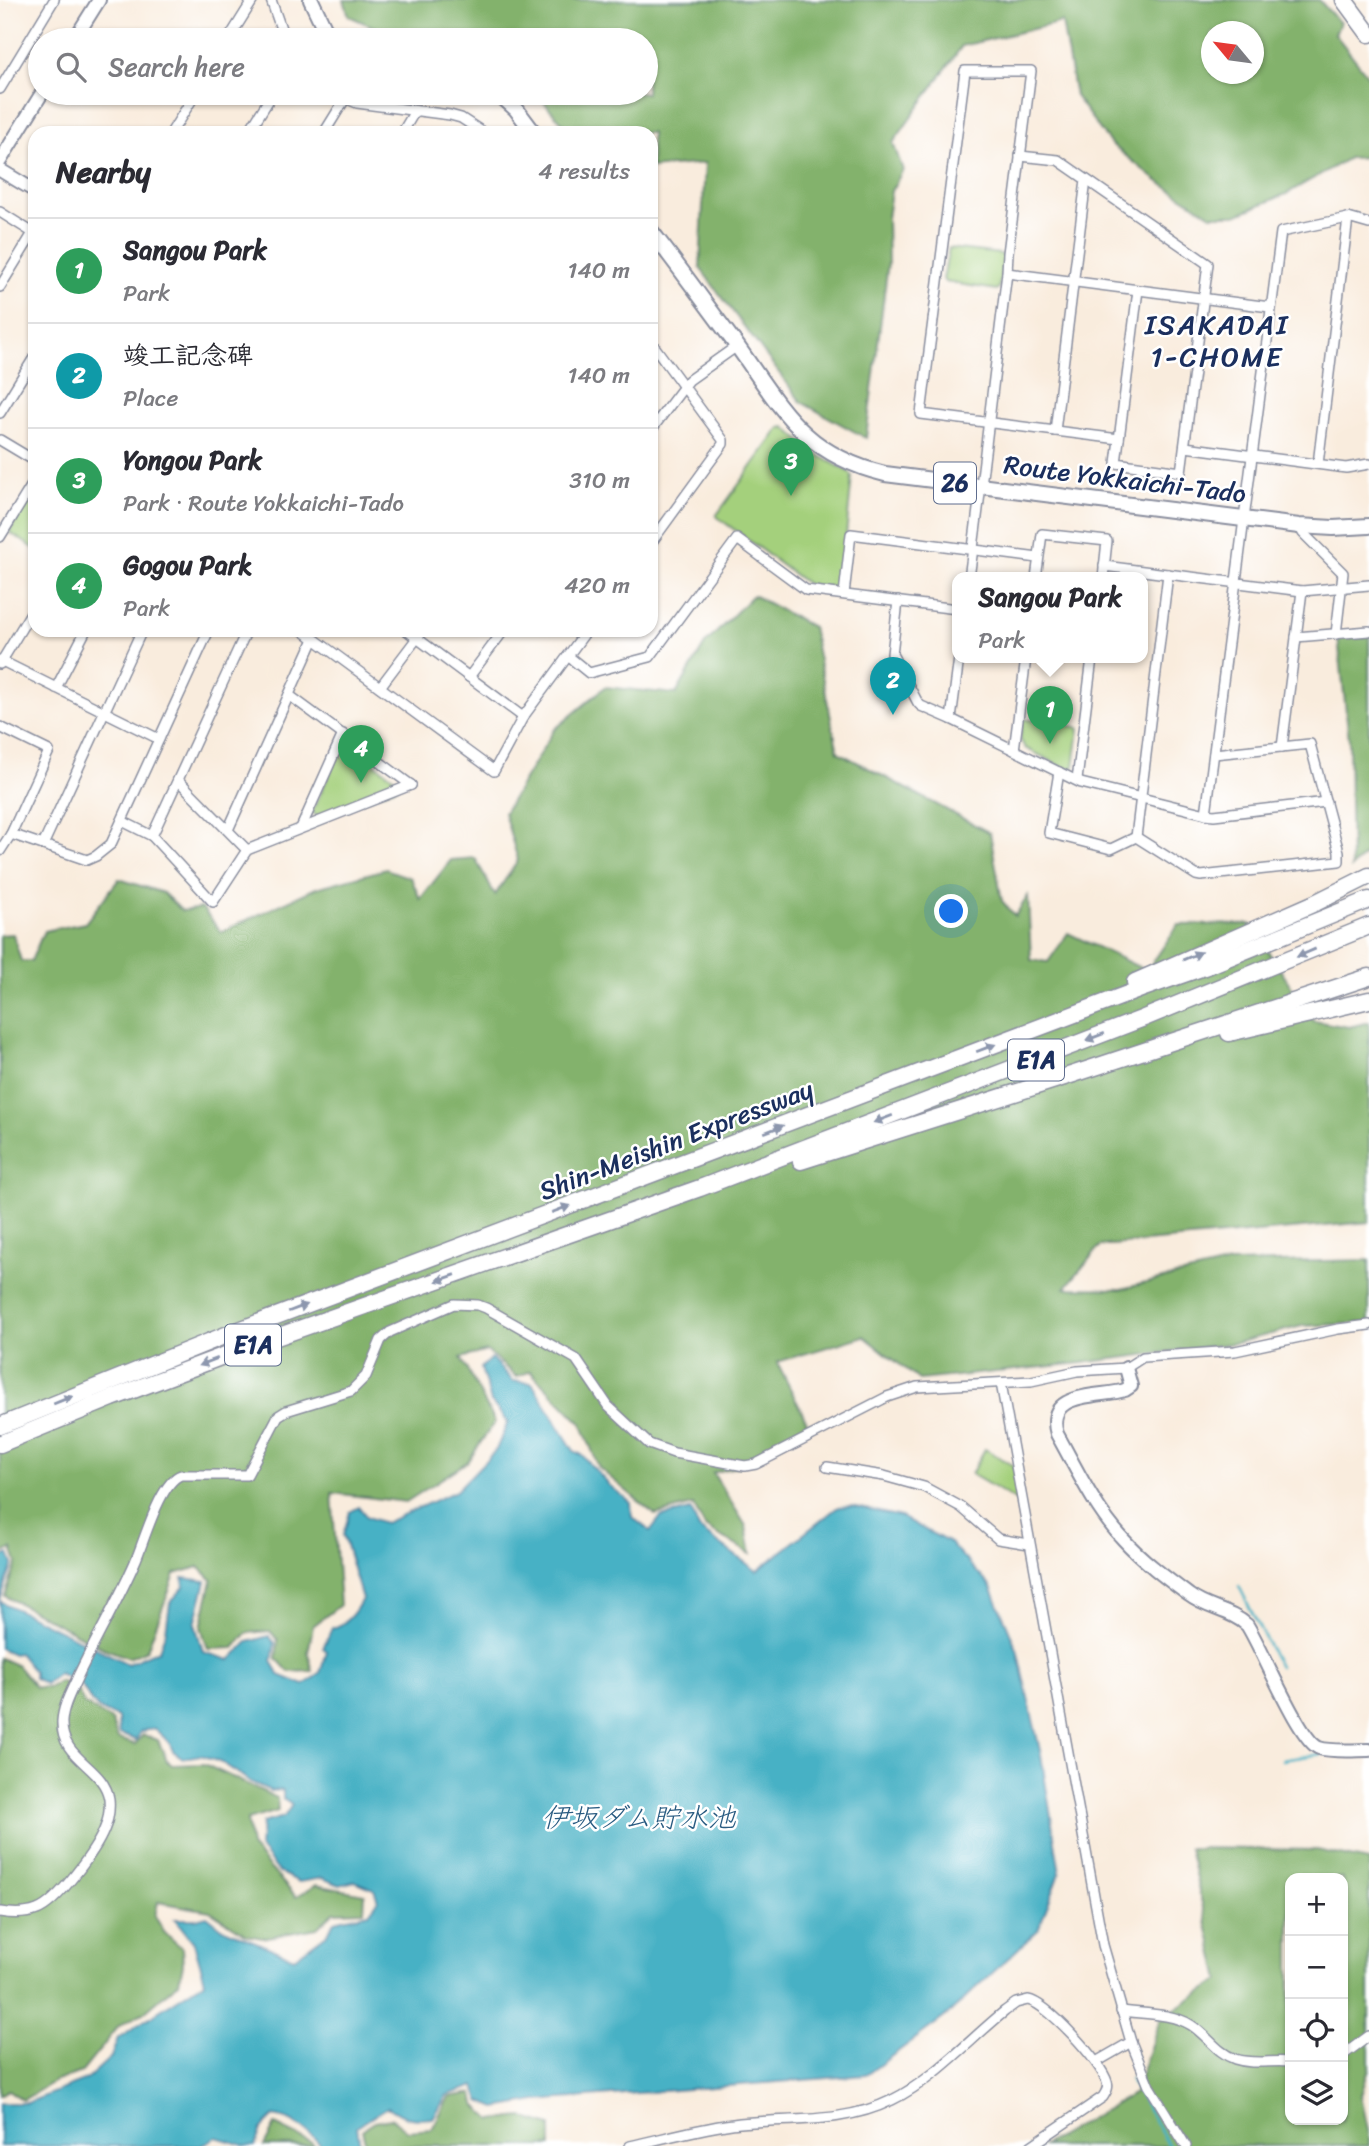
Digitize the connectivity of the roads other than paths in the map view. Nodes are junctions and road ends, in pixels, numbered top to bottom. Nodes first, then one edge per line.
1 (54, 0) edge
2 (99, 0) edge
3 (253, 0) edge
4 (271, 0) edge
5 (311, 0) edge
6 (1344, 0) edge
7 (1350, 0) edge
8 (1369, 22) edge
9 (37, 28) edge
10 (82, 28) edge
11 (236, 28) edge
12 (281, 28) edge
13 (324, 28) edge
14 (1369, 34) edge
15 (28, 43) edge
16 (0, 89) edge
17 (34, 105) edge
18 (189, 105) edge
19 (266, 105) edge
20 (341, 105) edge
21 (372, 105) edge
22 (512, 105) edge
23 (415, 111) junction
24 (176, 126) edge
25 (252, 126) edge
26 (328, 126) edge
27 (406, 126) edge
28 (472, 126) edge
29 (529, 126) edge
30 (1020, 156) junction
31 (0, 160) edge
32 (0, 170) edge
33 (1086, 180) junction
34 (28, 187) edge
35 (0, 212) edge
36 (1348, 218) junction
37 (1369, 224) edge
38 (28, 229) edge
39 (658, 240) edge
40 (28, 243) edge
41 (1007, 273) junction
42 (1073, 281) junction
43 (0, 287) edge
44 (1138, 290) junction
45 (1203, 298) junction
46 (1270, 307) junction
47 (737, 346) junction
48 (658, 351) edge
49 (28, 367) edge
50 (684, 386) junction
51 (0, 413) edge
52 (658, 421) edge
53 (989, 423) junction
54 (1055, 431) junction
55 (1119, 439) junction
56 (0, 440) edge
57 (1185, 447) junction
58 (1251, 456) junction
59 (28, 457) edge
60 (1318, 464) junction
61 (1369, 464) edge
62 (981, 486) junction
63 (28, 491) edge
64 (1243, 519) junction
65 (1299, 526) junction
66 (1369, 526) edge
67 (658, 533) edge
68 (0, 537) edge
69 (973, 550) junction
70 (1038, 558) junction
71 (1104, 566) junction
72 (971, 572) edge
73 (1037, 572) edge
74 (1103, 572) edge
75 (1168, 574) junction
76 (1235, 583) junction
77 (1369, 585) edge
78 (1341, 587) junction
79 (1302, 591) junction
80 (844, 594) junction
81 (898, 601) junction
82 (952, 608) edge
83 (28, 617) edge
84 (1369, 631) edge
85 (1336, 634) junction
86 (82, 637) edge
87 (139, 637) edge
88 (206, 637) edge
89 (244, 637) edge
90 (311, 637) edge
91 (418, 637) edge
92 (423, 637) edge
93 (499, 637) edge
94 (582, 637) edge
95 (1296, 637) junction
96 (314, 639) junction
97 (568, 656) junction
98 (0, 662) edge
99 (958, 663) edge
100 (1025, 663) edge
101 (1091, 663) edge
102 (469, 677) junction
103 (380, 687) junction
104 (56, 688) junction
105 (289, 695) junction
106 (104, 712) junction
107 (523, 717) junction
108 (951, 719) junction
109 (0, 727) edge
110 (343, 734) junction
111 (159, 739) junction
112 (1282, 747) junction
113 (1014, 750) junction
114 (1214, 754) junction
115 (1059, 772) junction
116 (178, 780) junction
117 (1077, 780) junction
118 (1141, 797) junction
119 (1326, 802) junction
120 (1206, 814) junction
121 (122, 821) junction
122 (301, 828) junction
123 (228, 830) junction
124 (12, 834) junction
125 (152, 836) junction
126 (1136, 837) junction
127 (43, 845) junction
128 (247, 850) junction
129 (0, 851) edge
130 (1369, 871) edge
131 (1369, 876) edge
132 (1337, 892) junction
133 (1369, 900) edge
134 (1369, 926) edge
135 (1369, 977) edge
136 (1369, 1000) edge
137 (1065, 1018) junction
138 (1074, 1074) junction
139 (701, 1188) junction
140 (1369, 1325) edge
141 (1126, 1368) junction
142 (1001, 1383) junction
143 (0, 1426) edge
144 (0, 1444) edge
145 (827, 1467) dead end
146 (1029, 1544) junction
147 (1369, 1750) edge
148 (0, 1912) edge
149 (1121, 2011) junction
150 (1369, 2035) edge
151 (1131, 2042) junction
152 (1348, 2051) edge
153 (1096, 2062) junction
154 (1285, 2062) edge
155 (630, 2146) edge
156 (1031, 2146) edge
157 (1186, 2146) edge

1 - 9 street
2 - 10 street
3 - 11 street
4 - 12 street
5 - 13 main road
6 - 14 highway
7 - 8 highway
15 - 16 street
17 - 31 street
18 - 24 street
19 - 25 street
20 - 26 street
21 - 23 street
22 - 29 main road
23 - 27 street
23 - 28 street
30 - 33 street
30 - 41 street
30 - 53 street
32 - 34 street
33 - 42 street
33 - 45 street
35 - 38 street
36 - 37 street
36 - 46 street
36 - 60 street
39 - 47 main road, Route Yokkaichi-Tado / 26
40 - 43 street
41 - 42 street
41 - 53 street
42 - 44 street
42 - 54 street
44 - 45 street
44 - 55 street
45 - 46 street
45 - 57 street
46 - 58 street
47 - 50 street
47 - 62 main road, Route Yokkaichi-Tado / 26
48 - 50 street
49 - 51 street
50 - 52 street
50 - 67 street
53 - 54 street
53 - 62 street
54 - 55 street
55 - 57 street
56 - 59 street
57 - 58 street
58 - 60 street
58 - 64 street
60 - 61 street
62 - 64 main road, Route Yokkaichi-Tado / 26
62 - 69 street
63 - 68 street
64 - 65 main road, Route Yokkaichi-Tado / 26
64 - 76 street
65 - 66 main road, Route Yokkaichi-Tado / 26
65 - 78 street
69 - 70 street
69 - 72 street
69 - 80 street
70 - 71 street
70 - 73 street
71 - 74 street
71 - 75 street
75 - 76 street
75 - 118 street
76 - 79 street
76 - 114 street
77 - 78 street
78 - 79 street
78 - 85 street
79 - 95 street
80 - 81 street
80 - 97 street
81 - 82 street
81 - 108 street
83 - 98 street
84 - 85 street
85 - 95 street
86 - 104 street
87 - 106 street
88 - 111 street
89 - 116 street
90 - 96 street
91 - 103 street
92 - 102 street
93 - 102 street
94 - 97 street
95 - 112 street
96 - 103 street
96 - 105 street
97 - 107 street
98 - 104 street
99 - 108 street
100 - 113 street
101 - 117 street
102 - 107 street
103 - 107 street
104 - 106 street
105 - 110 street
105 - 123 street
106 - 111 street
106 - 127 street
108 - 113 street
109 - 124 street
110 - 122 street
110 - 122 street
111 - 121 street
112 - 114 street
112 - 119 street
113 - 115 street
114 - 120 street
115 - 117 street
115 - 126 street
116 - 123 street
116 - 125 street
117 - 118 street
118 - 120 street
118 - 126 street
119 - 120 street
119 - 126 street
121 - 125 street
121 - 127 street
122 - 128 street
123 - 128 street
124 - 127 street
124 - 129 street
125 - 128 street
130 - 132 highway
131 - 132 highway
137 -> 132 highway
133 - 137 highway, Shin-Meishin Expressway / E1A
134 -> 139 highway, Shin-Meishin Expressway / E1A
135 - 138 highway
136 - 138 highway
143 -> 137 highway, Shin-Meishin Expressway / E1A
138 - 139 highway
139 -> 144 highway, Shin-Meishin Expressway / E1A
140 - 141 street
141 - 142 street
141 - 147 street
142 - 146 street
142 - 148 street
145 - 146 street
146 - 149 street
149 - 151 street
149 - 154 street
150 - 152 street
151 - 153 street
151 - 157 street
153 - 155 street
153 - 156 street

